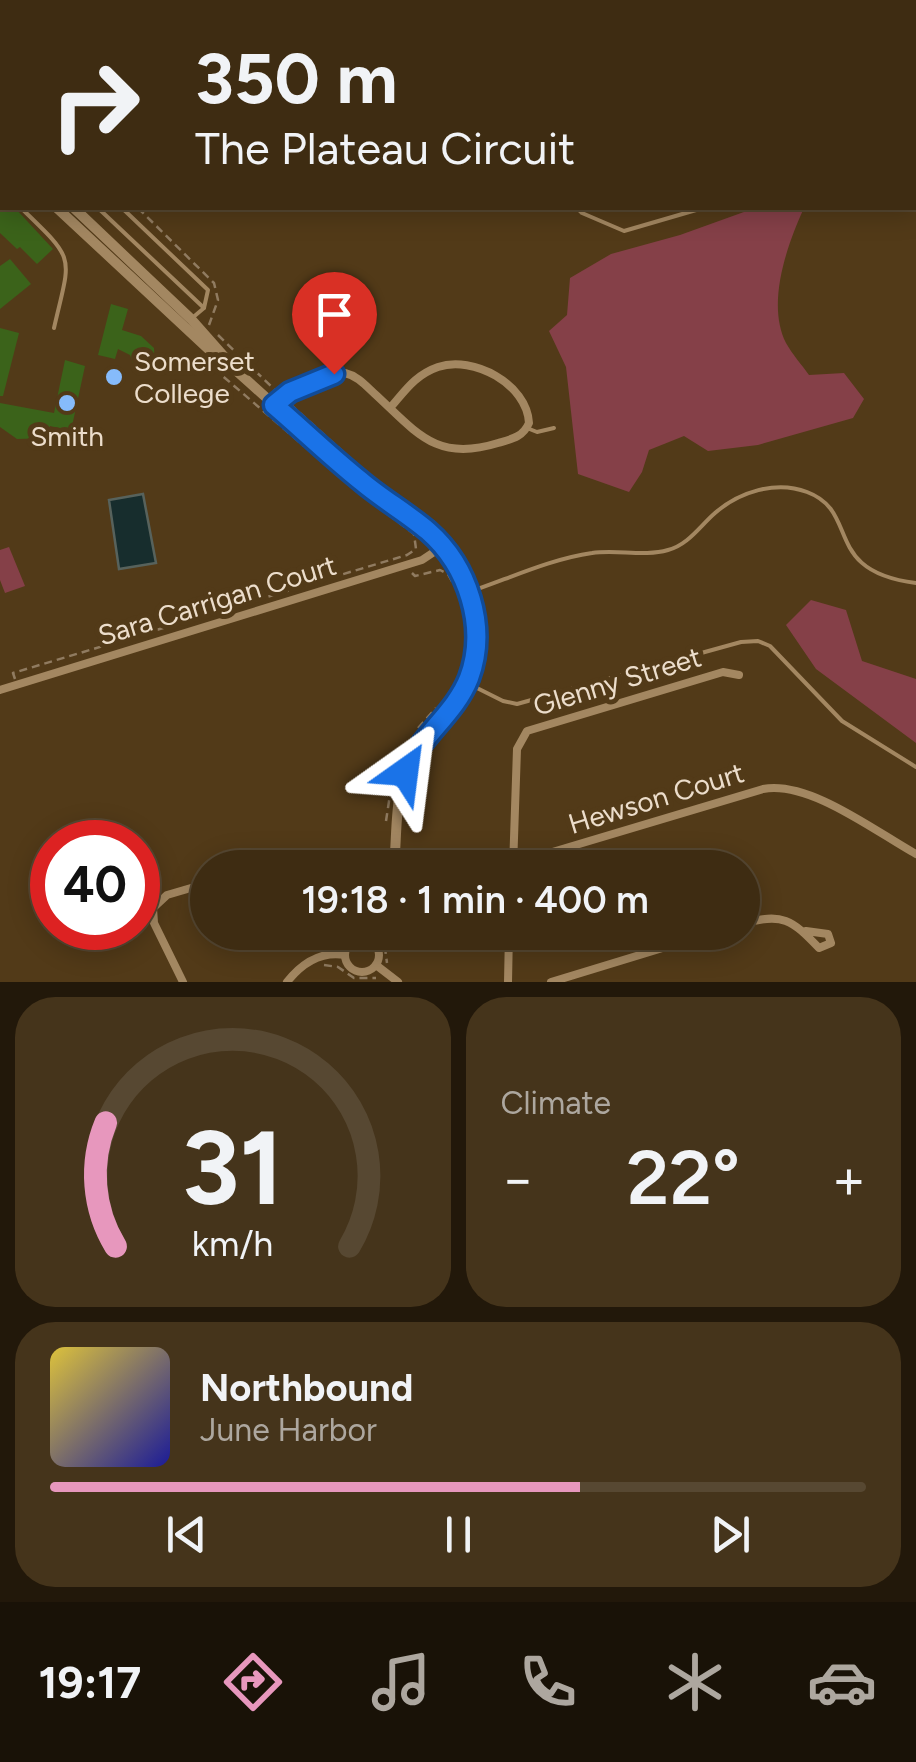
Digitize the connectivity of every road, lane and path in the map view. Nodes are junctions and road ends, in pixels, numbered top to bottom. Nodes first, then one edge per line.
1 (23, 210) edge
2 (59, 210) edge
3 (76, 210) edge
4 (100, 210) edge
5 (124, 210) edge
6 (579, 210) edge
7 (696, 210) edge
8 (204, 308) junction
9 (191, 319) junction
10 (178, 322) junction
11 (54, 328) dead end
12 (200, 355) dead end
13 (232, 366) junction
14 (274, 405) junction
15 (390, 408) junction
16 (527, 428) junction
17 (554, 428) dead end
18 (306, 448) dead end
19 (346, 482) dead end
20 (443, 546) junction
21 (411, 569) dead end
22 (916, 583) edge
23 (463, 592) junction
24 (739, 675) dead end
25 (466, 683) junction
26 (16, 685) junction
27 (0, 690) edge
28 (439, 706) dead end
29 (416, 732) dead end
30 (916, 767) edge
31 (395, 770) dead end
32 (386, 828) dead end
33 (395, 850) edge
34 (513, 850) edge
35 (559, 850) edge
36 (916, 854) edge
37 (190, 888) edge
38 (760, 921) edge
39 (806, 931) dead end
40 (348, 950) edge
41 (378, 950) edge
42 (387, 950) edge
43 (509, 950) edge
44 (657, 950) edge
45 (345, 955) junction
46 (381, 965) junction
47 (318, 967) dead end
48 (379, 975) dead end
49 (183, 982) edge
50 (287, 982) edge
51 (398, 982) edge
52 (508, 982) edge
53 (551, 982) edge

1 - 11 lane
2 - 10 street
3 - 9 street
4 - 8 lane
5 - 8 lane
6 - 7 lane
8 - 9 lane
9 - 10 lane
9 - 13 street
10 - 13 street
12 - 18 path
13 - 14 street
14 - 15 street
14 - 20 street
15 - 16 street
15 - 16 street
16 - 17 lane
19 - 26 path
20 - 23 street
20 - 26 street, Sara Carrigan Court
21 - 23 path
22 - 23 lane
23 - 25 street
24 - 34 street, Glenny Street
25 - 30 lane
25 - 33 street
26 - 27 street, Sara Carrigan Court
28 - 29 path
31 - 32 path
35 - 36 street, Hewson Court
37 - 49 street
38 - 39 street
40 - 45 street
41 - 46 street
42 - 46 path
43 - 52 street
44 - 53 street
45 - 46 street
45 - 50 street
46 - 51 street
47 - 48 path

